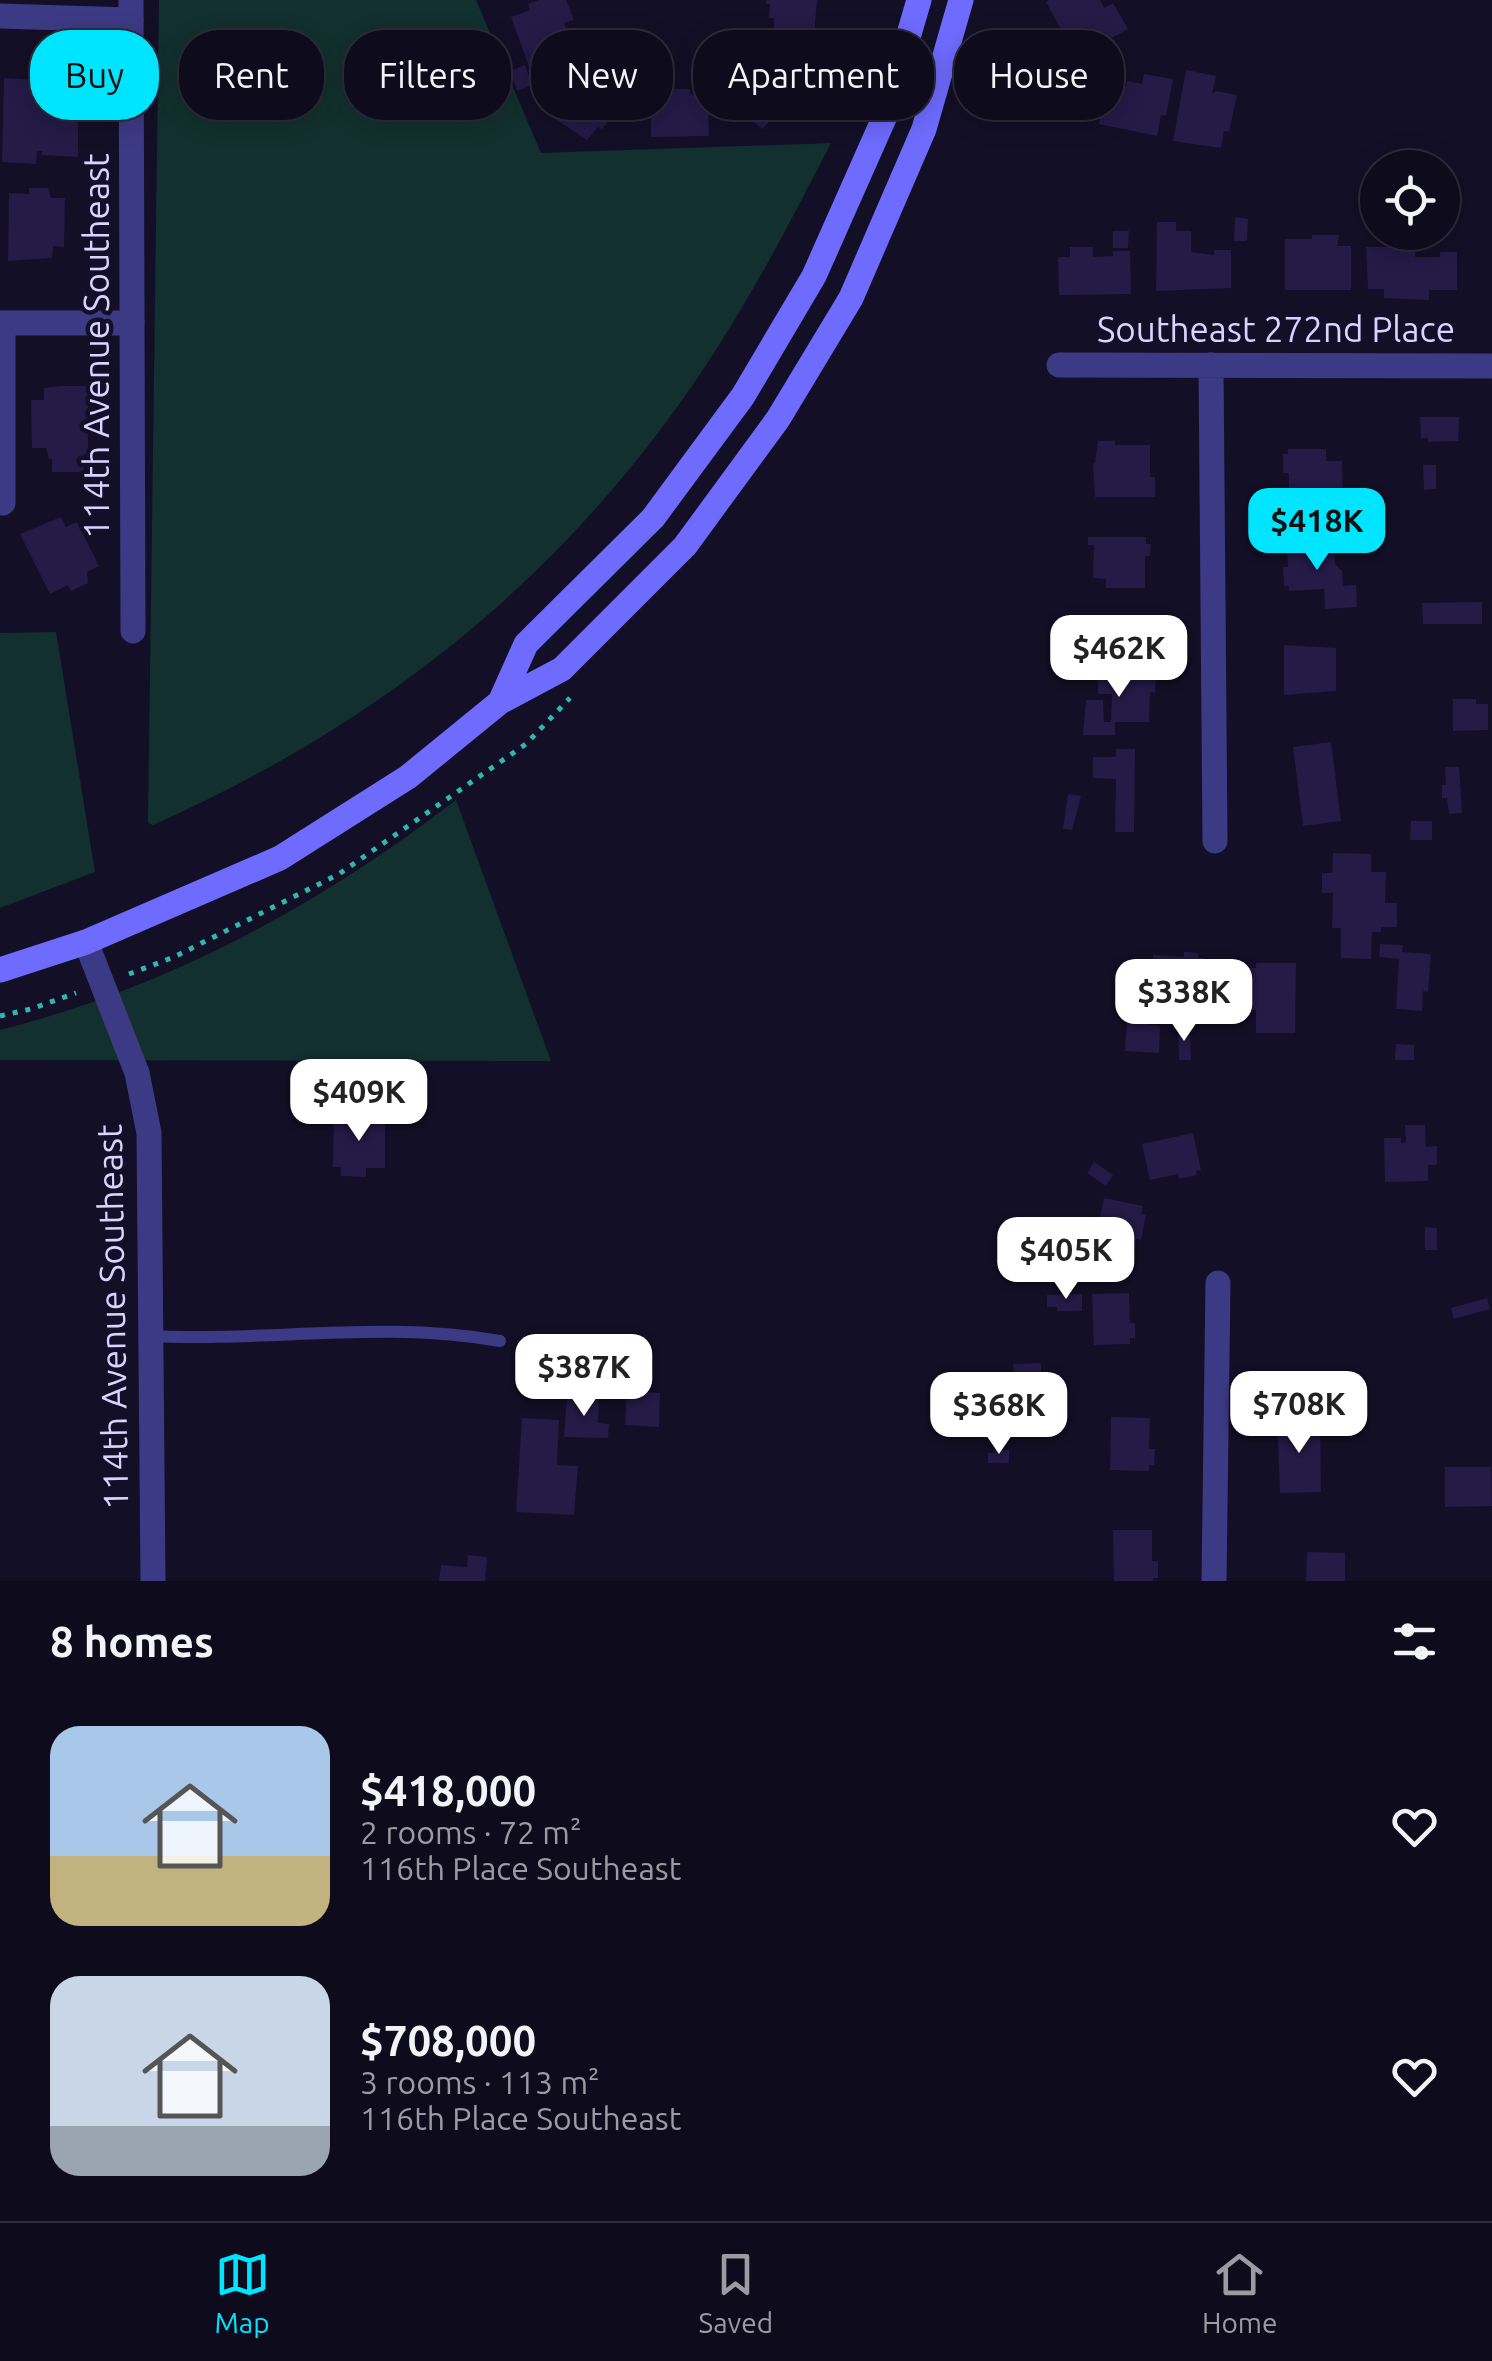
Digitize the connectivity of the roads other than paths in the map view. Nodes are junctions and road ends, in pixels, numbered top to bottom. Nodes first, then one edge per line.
1 (920, 0) edge
2 (962, 0) edge
3 (131, 10) edge
4 (0, 16) edge
5 (2, 323) edge
6 (132, 324) junction
7 (1060, 365) dead end
8 (1211, 365) junction
9 (1492, 366) edge
10 (3, 502) dead end
11 (133, 631) dead end
12 (500, 702) junction
13 (1215, 841) dead end
14 (86, 942) junction
15 (0, 970) edge
16 (1218, 1283) dead end
17 (150, 1336) junction
18 (500, 1341) dead end
19 (153, 1581) edge
20 (1214, 1581) edge

1 - 12 main road
2 - 12 main road
3 - 4 street
3 - 6 street, 114th Avenue Southeast
5 - 6 street
5 - 10 street
6 - 11 street, 114th Avenue Southeast
7 - 8 street, Southeast 272nd Place
8 - 9 street, Southeast 272nd Place
8 - 13 street
12 - 14 main road
14 - 15 main road
14 - 17 street, 114th Avenue Southeast
16 - 20 street
17 - 18 lane
17 - 19 street, 114th Avenue Southeast

